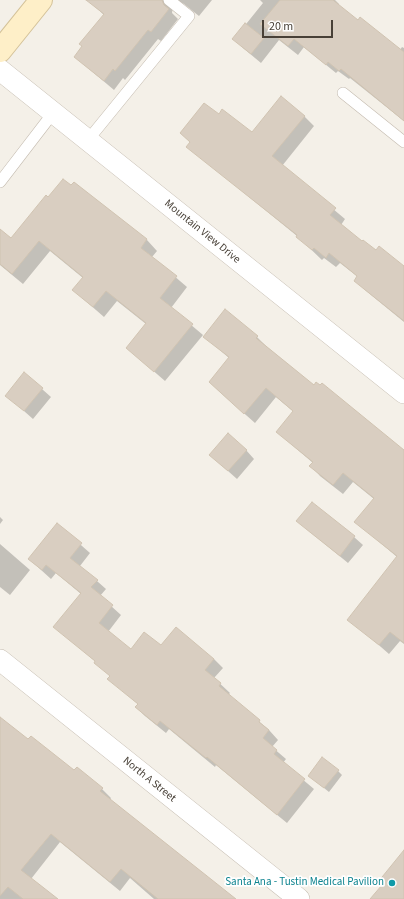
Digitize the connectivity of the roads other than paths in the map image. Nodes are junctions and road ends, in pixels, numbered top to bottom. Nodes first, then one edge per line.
1 (41, 0) edge
2 (168, 0) edge
3 (0, 51) edge
4 (0, 70) edge
5 (343, 93) dead end
6 (53, 113) junction
7 (88, 140) junction
8 (404, 142) edge
9 (0, 182) edge
10 (404, 393) edge
11 (0, 660) edge
12 (299, 899) edge

1 - 3 main road
2 - 7 lane
4 - 6 street, Mountain View Drive
5 - 8 lane
6 - 7 street, Mountain View Drive
6 - 9 lane
7 - 10 street, Mountain View Drive
11 - 12 street, North A Street

